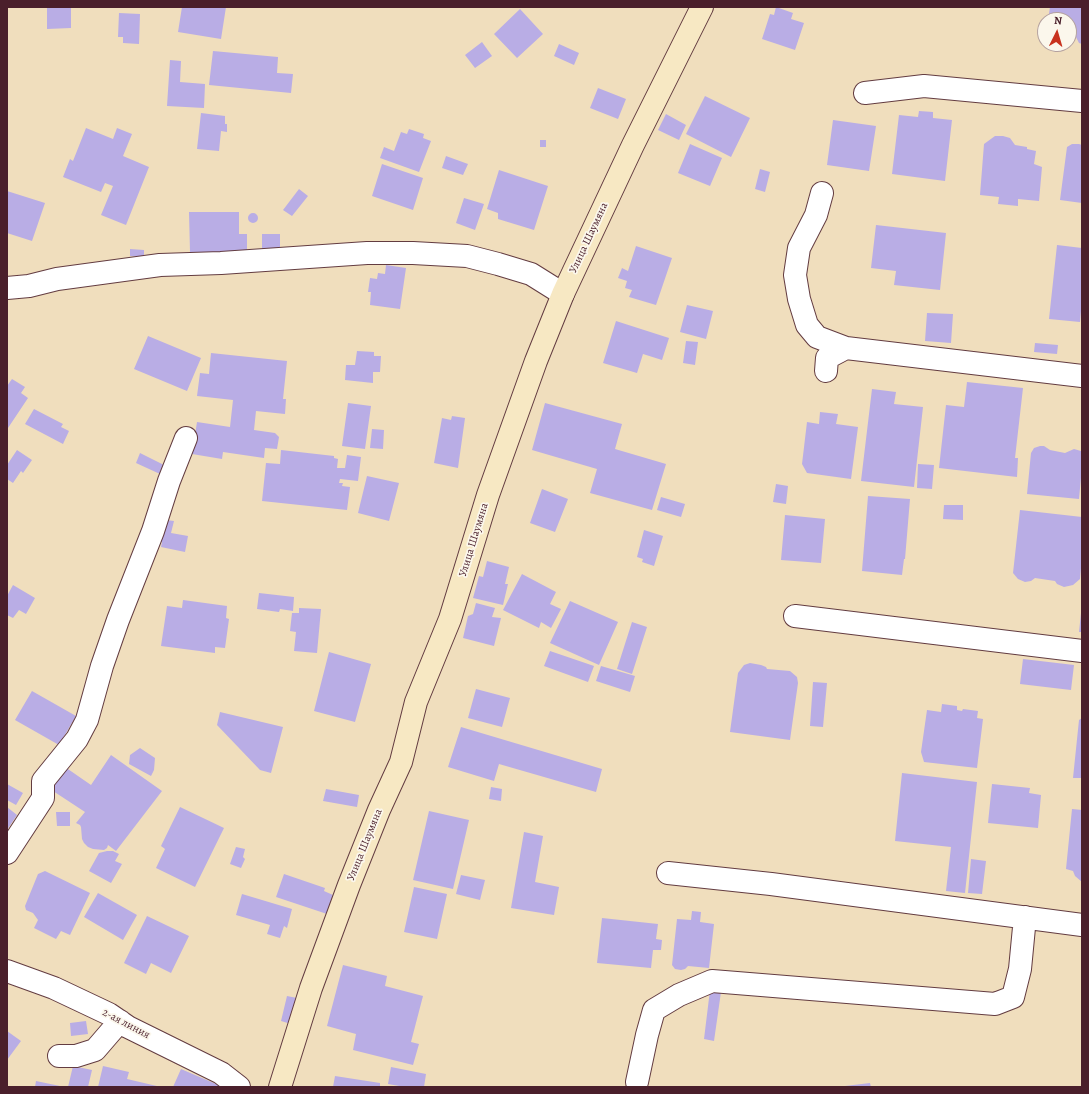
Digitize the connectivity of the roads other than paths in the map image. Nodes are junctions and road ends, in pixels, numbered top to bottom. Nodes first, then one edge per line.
1 (702, 7) edge
2 (865, 93) dead end
3 (1082, 101) edge
4 (822, 193) dead end
5 (7, 288) edge
6 (563, 294) junction
7 (846, 348) junction
8 (826, 371) dead end
9 (1082, 376) edge
10 (186, 438) dead end
11 (795, 616) dead end
12 (1082, 651) edge
13 (7, 853) edge
14 (668, 873) dead end
15 (1025, 917) junction
16 (1082, 925) edge
17 (7, 972) edge
18 (120, 1021) junction
19 (59, 1056) dead end
20 (637, 1082) dead end
21 (239, 1087) edge
22 (280, 1087) edge

1 - 6 street, Улица Шаумяна
2 - 3 street
4 - 7 street
5 - 6 street
6 - 22 street, Улица Шаумяна
7 - 8 street
7 - 9 street
10 - 13 street
11 - 12 street
14 - 15 street
15 - 16 street
15 - 20 street
17 - 18 street, 2-ая линия
18 - 19 street
18 - 21 street, 2-ая линия

